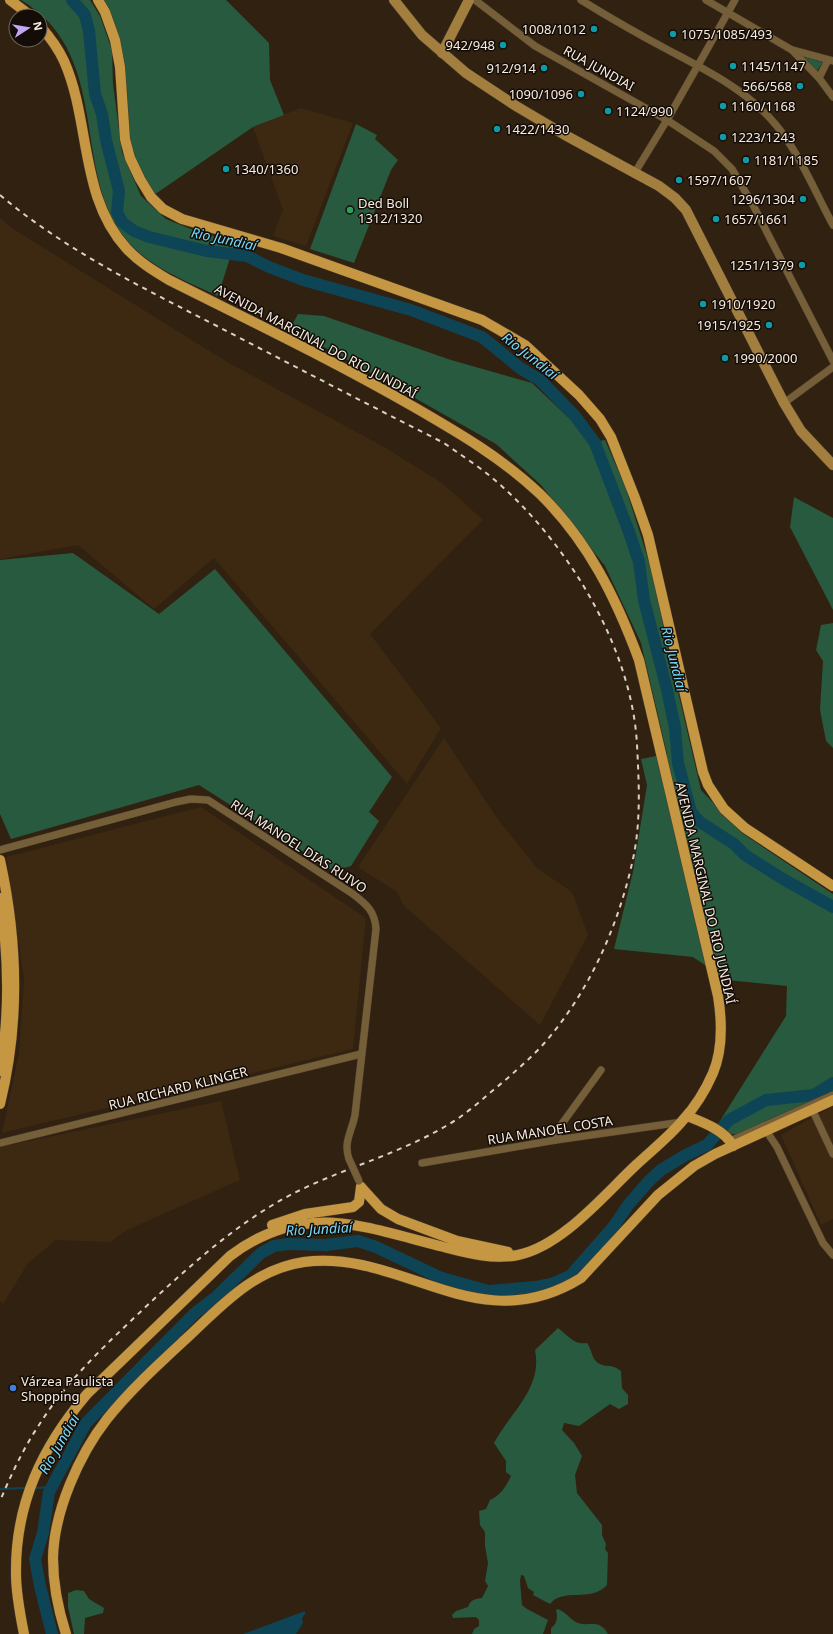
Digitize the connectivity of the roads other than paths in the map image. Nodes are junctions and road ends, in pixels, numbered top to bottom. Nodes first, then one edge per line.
1 (10, 0) edge
2 (98, 0) edge
3 (394, 0) edge
4 (469, 0) edge
5 (475, 0) edge
6 (581, 0) edge
7 (706, 0) edge
8 (735, 0) edge
9 (20, 8) edge
10 (728, 12) junction
11 (48, 35) edge
12 (792, 50) junction
13 (442, 53) junction
14 (830, 61) edge
15 (698, 66) junction
16 (819, 78) junction
17 (833, 96) edge
18 (667, 120) junction
19 (634, 174) junction
20 (833, 225) edge
21 (833, 361) edge
22 (833, 367) edge
23 (784, 404) junction
24 (833, 465) edge
25 (0, 850) edge
26 (0, 860) edge
27 (833, 886) edge
28 (0, 898) edge
29 (4, 962) edge
30 (361, 1054) junction
31 (601, 1070) dead end
32 (0, 1071) edge
33 (833, 1095) edge
34 (833, 1100) edge
35 (0, 1104) edge
36 (811, 1107) junction
37 (684, 1119) junction
38 (764, 1128) junction
39 (556, 1140) junction
40 (730, 1141) junction
41 (0, 1143) edge
42 (833, 1154) edge
43 (422, 1163) dead end
44 (360, 1184) junction
45 (241, 1247) junction
46 (518, 1255) junction
47 (833, 1255) edge
48 (24, 1634) edge
49 (66, 1634) edge

1 - 9 main road
2 - 27 main road, AVENIDA MARGINAL DO RIO JUNDIAÍ
3 - 13 main road
4 - 13 main road
5 - 18 street, RUA JUNDIAI
6 - 15 street
7 - 10 street
8 - 10 street
10 - 12 street
10 - 15 street
11 - 37 main road, AVENIDA MARGINAL DO RIO JUNDIAÍ
12 - 14 street
12 - 16 street
13 - 19 main road
14 - 16 street
15 - 18 street
15 - 20 street
16 - 17 street
18 - 19 street
18 - 21 street, RUA JUNDIAI
19 - 23 main road
22 - 23 street
23 - 24 main road
25 - 30 street, RUA MANOEL DIAS RUIVO
26 - 35 main road
28 - 29 main road
29 - 32 main road
30 - 41 street, RUA RICHARD KLINGER
30 - 44 street, RUA MANOEL DIAS RUIVO, bridge
31 - 39 street
33 - 36 street
34 - 36 main road
36 - 38 main road
36 - 42 street
37 - 39 street, RUA MANOEL COSTA
37 - 40 main road
37 - 46 main road, AVENIDA MARGINAL DO RIO JUNDIAÍ
38 - 40 main road
38 - 47 street
39 - 43 street, RUA MANOEL COSTA
40 - 49 main road
44 - 45 main road
44 - 46 main road
45 - 46 main road, AVENIDA MARGINAL DO RIO JUNDIAÍ
45 - 48 main road, AVENIDA MARGINAL DO RIO JUNDIAÍ

